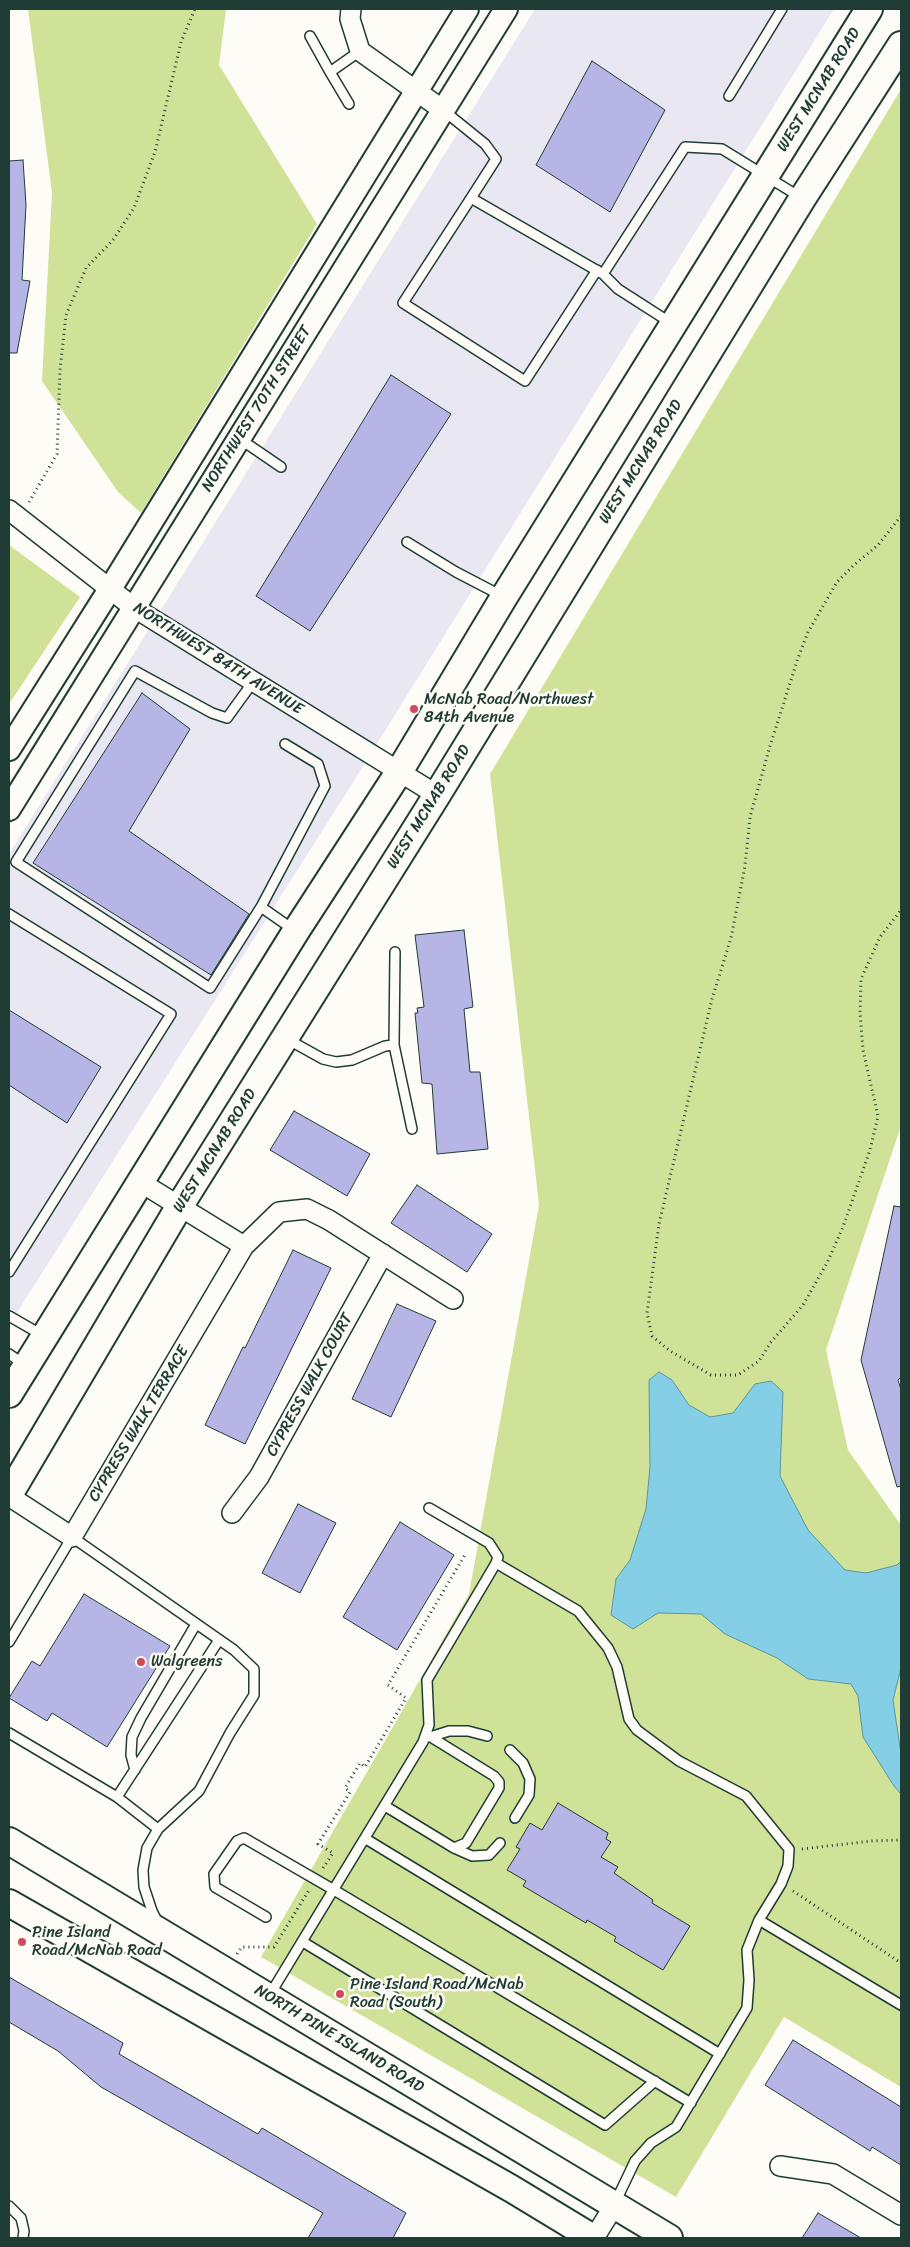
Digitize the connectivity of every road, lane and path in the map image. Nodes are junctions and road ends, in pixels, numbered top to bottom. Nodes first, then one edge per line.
1 (195, 9) edge
2 (351, 9) edge
3 (466, 9) edge
4 (506, 9) edge
5 (782, 9) edge
6 (863, 13) edge
7 (310, 36) dead end
8 (901, 45) edge
9 (360, 51) junction
10 (330, 72) junction
11 (415, 91) junction
12 (729, 96) dead end
13 (349, 104) dead end
14 (443, 110) junction
15 (765, 176) junction
16 (471, 198) junction
17 (802, 199) junction
18 (600, 272) junction
19 (673, 324) junction
20 (239, 439) junction
21 (281, 467) dead end
22 (13, 513) edge
23 (901, 516) edge
24 (407, 542) dead end
25 (110, 589) junction
26 (504, 597) junction
27 (133, 607) junction
28 (253, 682) junction
29 (285, 744) dead end
30 (9, 749) edge
31 (399, 772) junction
32 (436, 795) junction
33 (9, 809) edge
34 (261, 907) junction
35 (901, 910) edge
36 (9, 914) edge
37 (296, 931) junction
38 (395, 952) dead end
39 (285, 1038) junction
40 (394, 1045) junction
41 (412, 1129) dead end
42 (140, 1182) junction
43 (179, 1206) junction
44 (244, 1246) junction
45 (383, 1254) junction
46 (9, 1272) edge
47 (453, 1299) dead end
48 (9, 1316) edge
49 (45, 1336) junction
50 (18, 1360) edge
51 (9, 1394) edge
52 (9, 1496) edge
53 (430, 1508) dead end
54 (232, 1513) dead end
55 (72, 1537) junction
56 (466, 1553) dead end
57 (496, 1563) junction
58 (196, 1624) junction
59 (219, 1640) junction
60 (9, 1642) edge
61 (9, 1733) edge
62 (428, 1736) junction
63 (487, 1736) dead end
64 (510, 1750) dead end
65 (135, 1770) junction
66 (117, 1797) junction
67 (385, 1806) junction
68 (516, 1818) dead end
69 (158, 1829) junction
70 (366, 1839) junction
71 (901, 1840) edge
72 (9, 1841) edge
73 (500, 1843) dead end
74 (454, 1848) junction
75 (799, 1849) dead end
76 (316, 1879) junction
77 (334, 1890) junction
78 (793, 1891) dead end
79 (9, 1903) edge
80 (266, 1917) dead end
81 (759, 1920) junction
82 (165, 1934) junction
83 (303, 1942) junction
84 (237, 1954) dead end
85 (901, 1963) edge
86 (269, 1996) junction
87 (901, 2005) edge
88 (720, 2054) junction
89 (656, 2082) junction
90 (690, 2103) junction
91 (780, 2166) dead end
92 (9, 2206) edge
93 (614, 2206) junction
94 (901, 2215) edge
95 (23, 2238) edge
96 (593, 2238) edge
97 (669, 2238) edge

1 - 22 path
2 - 9 street
3 - 11 street, NORTHWEST 70TH STREET
4 - 14 street, NORTHWEST 70TH STREET
5 - 12 lane
6 - 15 main road, WEST MCNAB ROAD
7 - 10 lane
8 - 17 main road, WEST MCNAB ROAD
9 - 10 lane
9 - 11 street
10 - 13 lane
11 - 14 street
11 - 25 street, NORTHWEST 70TH STREET
14 - 16 lane
14 - 20 street, NORTHWEST 70TH STREET
15 - 17 lane
15 - 18 lane
15 - 19 main road, WEST MCNAB ROAD
16 - 18 lane
16 - 18 lane
17 - 32 main road, WEST MCNAB ROAD
18 - 19 lane
19 - 26 main road, WEST MCNAB ROAD
20 - 21 lane
20 - 27 street, NORTHWEST 70TH STREET
22 - 25 street, NORTHWEST 84TH AVENUE
23 - 35 path
24 - 26 lane
25 - 27 street, NORTHWEST 84TH AVENUE
25 - 30 street, NORTHWEST 70TH STREET
26 - 31 main road, WEST MCNAB ROAD
27 - 28 street, NORTHWEST 84TH AVENUE
27 - 33 street, NORTHWEST 70TH STREET
28 - 31 street, NORTHWEST 84TH AVENUE
28 - 34 lane
29 - 34 lane
31 - 32 street, NORTHWEST 84TH AVENUE
31 - 37 main road, WEST MCNAB ROAD
32 - 39 main road, WEST MCNAB ROAD
34 - 37 lane
36 - 46 lane
37 - 42 main road, WEST MCNAB ROAD
38 - 40 lane
39 - 40 lane
39 - 43 main road, WEST MCNAB ROAD
40 - 41 lane
42 - 43 street
42 - 49 main road, WEST MCNAB ROAD
43 - 44 street
43 - 52 main road, WEST MCNAB ROAD
44 - 45 street, CYPRESS WALK TERRACE
44 - 55 street, CYPRESS WALK TERRACE
45 - 47 street, CYPRESS WALK TERRACE
45 - 54 street, CYPRESS WALK COURT
48 - 49 lane
49 - 50 main road, WEST MCNAB ROAD
50 - 51 main road, WEST MCNAB ROAD
52 - 55 street
53 - 57 lane
55 - 58 lane
55 - 60 lane
56 - 76 path
57 - 62 lane
57 - 81 lane
58 - 59 lane
58 - 65 lane
59 - 65 lane
59 - 69 lane
61 - 66 lane
62 - 63 lane
62 - 67 lane
62 - 74 lane
64 - 68 lane
65 - 66 lane
66 - 69 lane
67 - 70 lane
67 - 74 lane
69 - 82 lane
70 - 77 lane
70 - 88 lane
71 - 75 path
72 - 82 main road, NORTH PINE ISLAND ROAD
73 - 74 lane
76 - 77 lane
76 - 80 lane
76 - 84 path
77 - 83 lane
77 - 89 lane
78 - 85 path
79 - 96 main road
81 - 87 lane
81 - 88 lane
82 - 86 main road, NORTH PINE ISLAND ROAD
83 - 86 lane
83 - 89 lane
86 - 93 main road, NORTH PINE ISLAND ROAD
88 - 90 lane
89 - 90 lane
90 - 93 lane
91 - 94 street
92 - 95 lane
93 - 96 street
93 - 97 main road, NORTH PINE ISLAND ROAD

